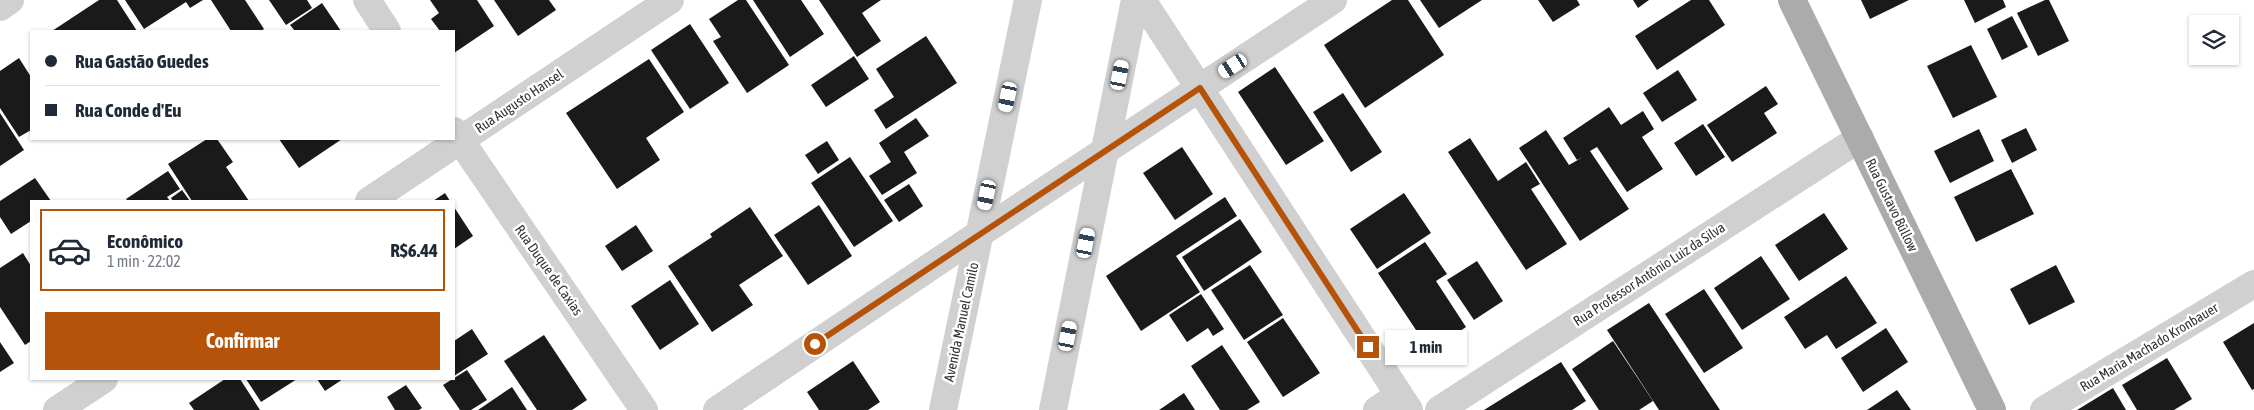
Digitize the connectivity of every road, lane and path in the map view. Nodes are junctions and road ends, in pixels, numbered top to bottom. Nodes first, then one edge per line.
1 (10, 0) edge
2 (367, 0) edge
3 (670, 0) edge
4 (1028, 0) edge
5 (1135, 0) edge
6 (1142, 0) edge
7 (1333, 0) edge
8 (1792, 0) edge
9 (0, 7) edge
10 (387, 30) edge
11 (1200, 88) junction
12 (457, 136) edge
13 (1860, 138) junction
14 (452, 140) edge
15 (1105, 150) junction
16 (370, 200) edge
17 (979, 234) junction
18 (2254, 284) edge
19 (102, 380) edge
20 (1404, 403) edge
21 (57, 410) edge
22 (644, 410) edge
23 (717, 410) edge
24 (942, 410) edge
25 (1053, 410) edge
26 (1377, 410) edge
27 (1439, 410) edge
28 (1992, 410) edge
29 (2044, 410) edge

1 - 9 street
2 - 10 street
3 - 12 street, Rua Augusto Hansel
4 - 17 street, Avenida Manuel Camilo
5 - 15 street
6 - 11 street
7 - 11 street
8 - 13 main road, Rua Gustavo Büllow
11 - 15 street
11 - 20 street
12 - 22 street, Rua Duque de Caxias
13 - 27 street, Rua Professor Antônio Luiz da Silva
13 - 28 main road, Rua Gustavo Büllow
14 - 16 street, Rua Augusto Hansel
15 - 17 street
15 - 25 street
17 - 23 street
17 - 24 street, Avenida Manuel Camilo
18 - 29 street, Rua Maria Machado Kronbauer
19 - 21 street
20 - 26 street

